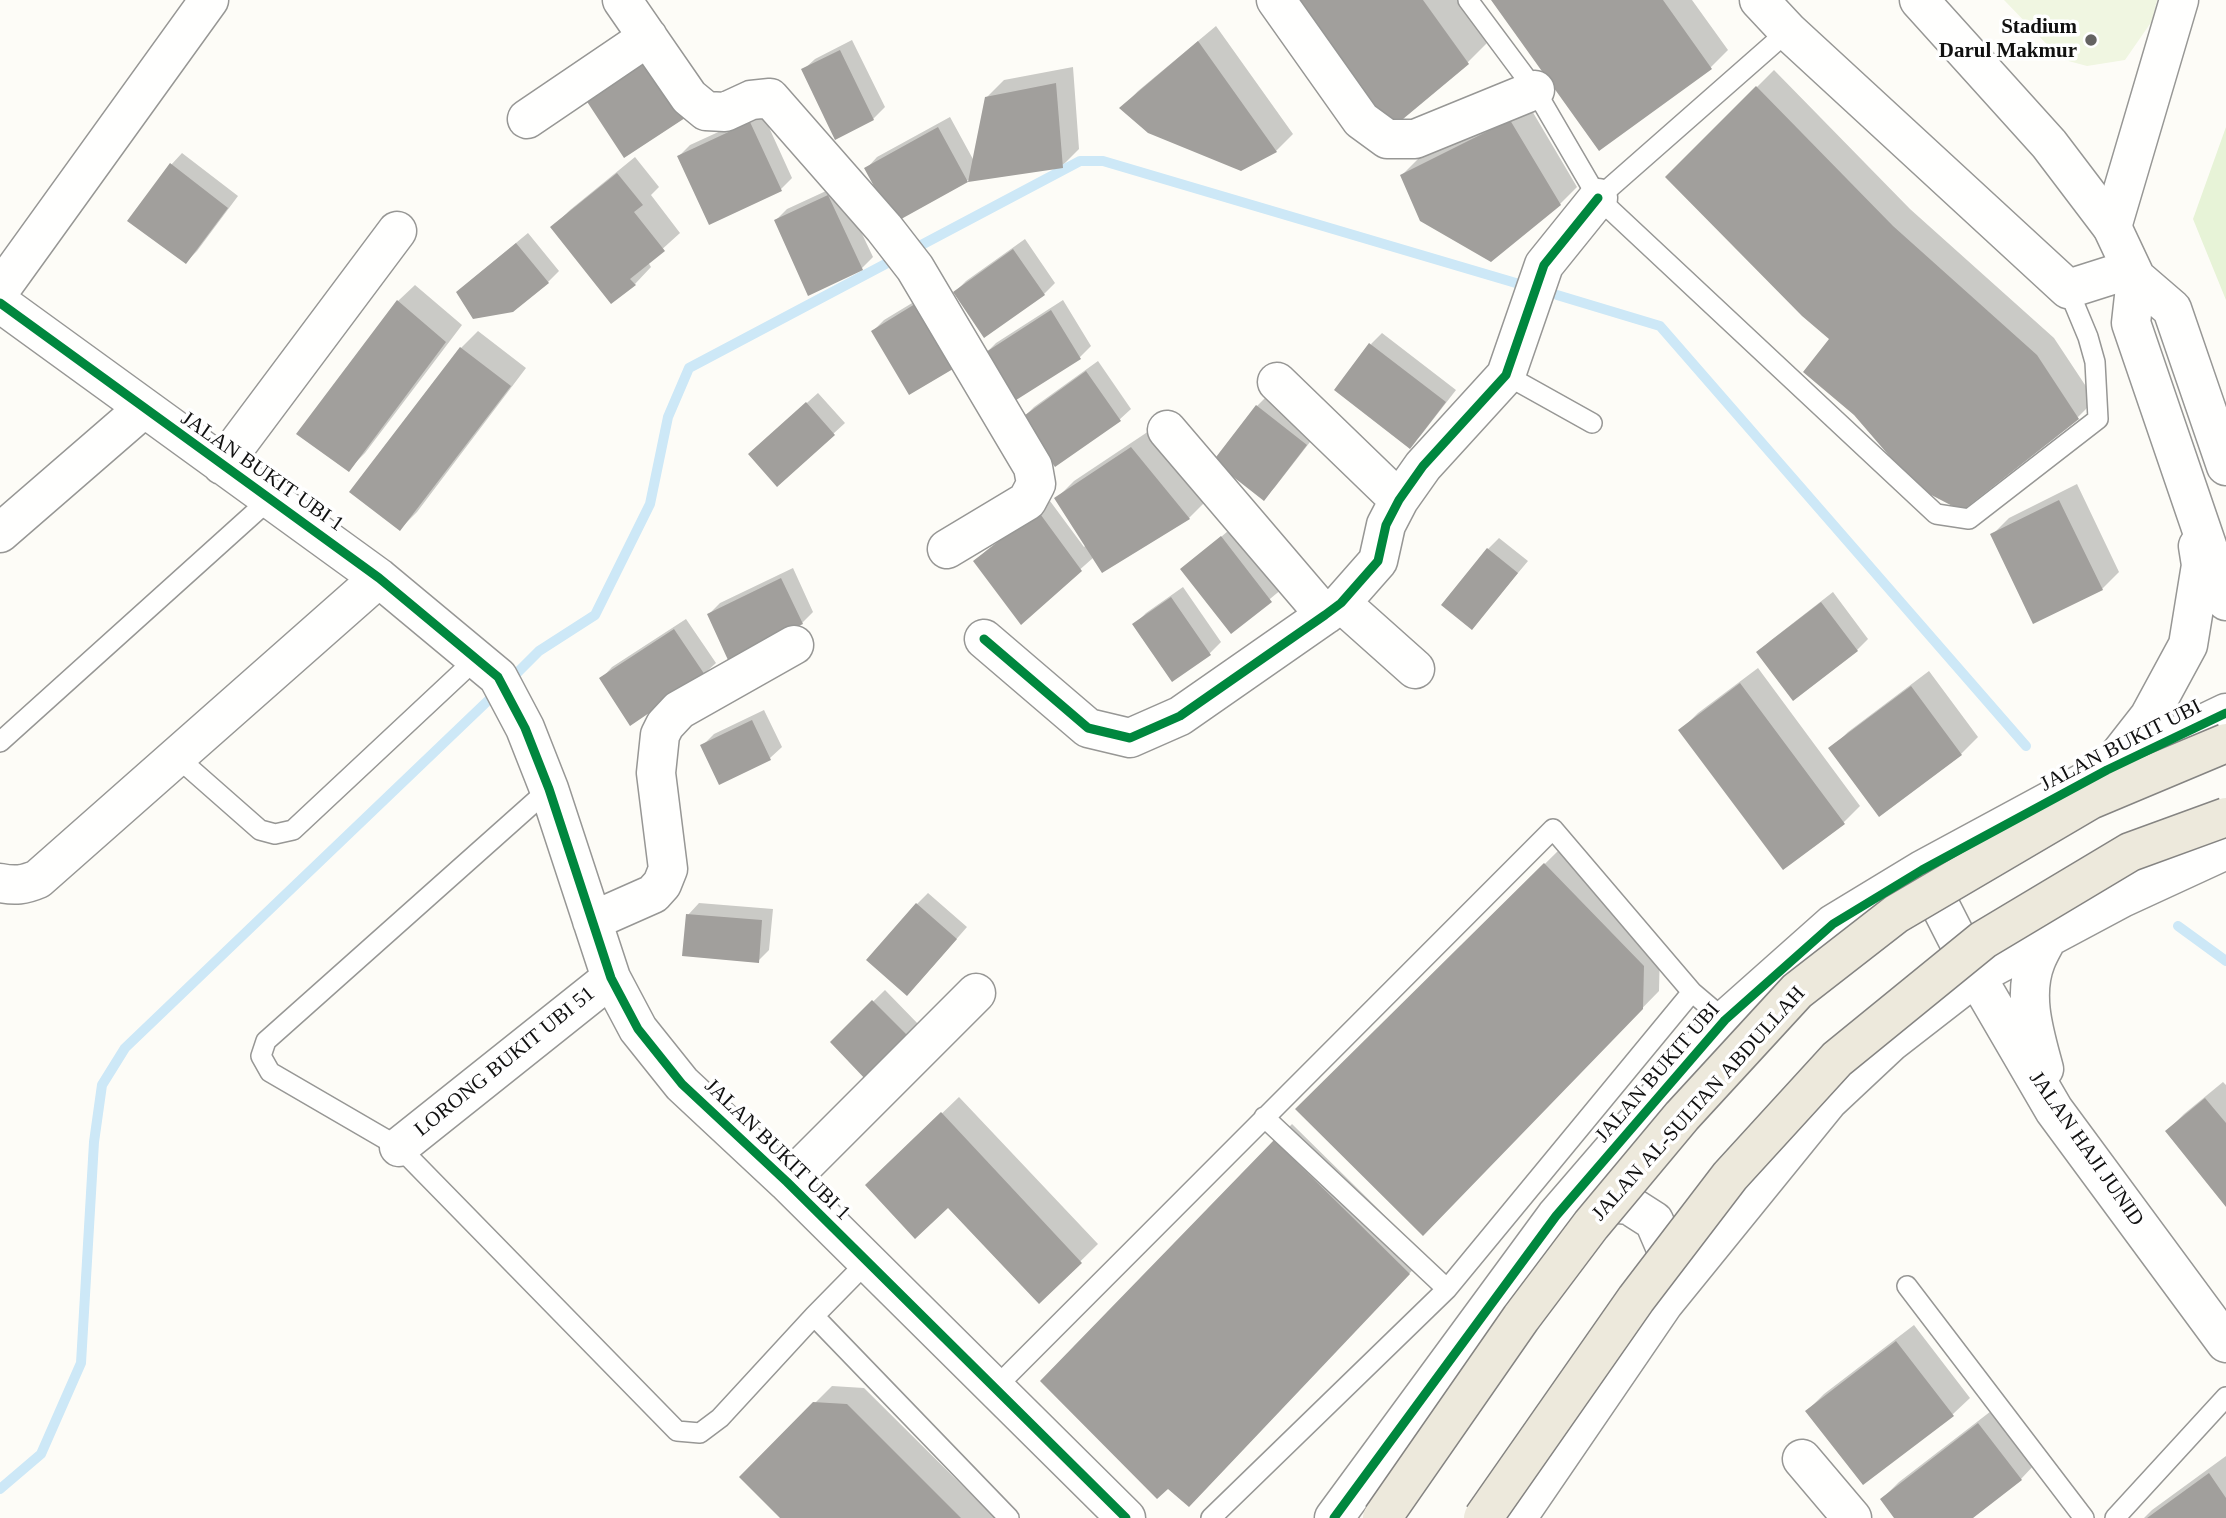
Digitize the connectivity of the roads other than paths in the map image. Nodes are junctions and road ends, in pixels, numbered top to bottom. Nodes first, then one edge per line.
1 (209, 0) edge
2 (622, 0) edge
3 (1276, 0) edge
4 (1468, 0) edge
5 (1759, 0) edge
6 (1919, 0) edge
7 (2179, 0) edge
8 (1788, 31) junction
9 (648, 37) junction
10 (1535, 90) junction
11 (527, 119) dead end
12 (1598, 198) junction
13 (2112, 227) junction
14 (397, 231) dead end
15 (2134, 273) junction
16 (2068, 289) junction
17 (0, 290) edge
18 (0, 303) edge
19 (1506, 375) junction
20 (1278, 382) dead end
21 (143, 409) junction
22 (1592, 423) dead end
23 (1167, 430) dead end
24 (2225, 461) edge
25 (222, 465) junction
26 (271, 498) junction
27 (1399, 500) junction
28 (2192, 503) junction
29 (2, 528) edge
30 (947, 549) dead end
31 (379, 578) junction
32 (2226, 601) edge
33 (1333, 609) junction
34 (984, 639) dead end
35 (794, 645) dead end
36 (487, 667) junction
37 (1415, 669) dead end
38 (2226, 713) edge
39 (0, 742) edge
40 (2226, 743) edge
41 (177, 757) junction
42 (2107, 770) junction
43 (549, 789) junction
44 (2226, 817) edge
45 (2226, 850) edge
46 (1923, 870) junction
47 (0, 883) edge
48 (592, 921) junction
49 (2048, 937) junction
50 (1976, 976) junction
51 (611, 978) junction
52 (1692, 992) junction
53 (976, 993) dead end
54 (1726, 1020) junction
55 (2054, 1110) junction
56 (1265, 1116) junction
57 (398, 1147) junction
58 (787, 1182) junction
59 (1556, 1216) junction
60 (867, 1262) junction
61 (1907, 1286) dead end
62 (1447, 1289) junction
63 (1664, 1303) junction
64 (814, 1316) junction
65 (2226, 1343) edge
66 (995, 1388) junction
67 (2226, 1397) edge
68 (1802, 1460) dead end
69 (1009, 1518) edge
70 (1126, 1518) edge
71 (1210, 1518) edge
72 (1334, 1518) edge
73 (1382, 1518) edge
74 (1483, 1518) edge
75 (1517, 1518) edge
76 (1852, 1518) edge
77 (2084, 1518) edge
78 (2115, 1518) edge

1 - 17 street
2 - 9 street
3 - 10 street
4 - 10 lane
5 - 8 street
6 - 13 street
7 - 13 street
8 - 12 lane
8 - 16 street
9 - 11 street
9 - 30 street
10 - 12 lane
12 - 16 lane
12 - 19 street
13 - 15 street
14 - 25 street
15 - 16 street
15 - 24 street
15 - 28 street
18 - 21 street, JALAN BUKIT UBI 1
19 - 22 lane
19 - 27 street
20 - 27 street
21 - 25 street, JALAN BUKIT UBI 1
21 - 29 street
23 - 33 street
25 - 26 street, JALAN BUKIT UBI 1
26 - 31 street, JALAN BUKIT UBI 1
26 - 39 lane
27 - 33 street
28 - 32 street
28 - 42 street
31 - 36 street, JALAN BUKIT UBI 1
31 - 41 street
33 - 34 street
33 - 37 street
35 - 48 street
36 - 41 lane
36 - 43 street, JALAN BUKIT UBI 1
38 - 42 street, JALAN BUKIT UBI
40 - 73 main road, JALAN AL-SULTAN ABDULLAH, bridge
41 - 47 street
42 - 46 street, JALAN BUKIT UBI
43 - 48 street, JALAN BUKIT UBI 1
43 - 57 lane
44 - 74 main road, bridge
45 - 49 street
46 - 50 street, JALAN HAJI JUNID
46 - 54 street, JALAN BUKIT UBI
48 - 51 street, JALAN BUKIT UBI 1
49 - 50 street
49 - 55 street
50 - 55 street, JALAN HAJI JUNID
50 - 63 street
51 - 57 street, LORONG BUKIT UBI 51
51 - 58 street, JALAN BUKIT UBI 1
52 - 54 lane
52 - 56 lane
52 - 62 lane
53 - 58 street
54 - 59 street, JALAN BUKIT UBI
55 - 65 street, JALAN HAJI JUNID
56 - 62 lane
56 - 66 lane
57 - 64 lane
58 - 60 street, JALAN BUKIT UBI 1
59 - 63 street
59 - 72 street, JALAN BUKIT UBI
60 - 64 lane
60 - 66 street, JALAN BUKIT UBI 1
61 - 77 lane
62 - 71 lane
63 - 75 street
64 - 69 lane
66 - 70 street, JALAN BUKIT UBI 1
67 - 78 lane
68 - 76 street

